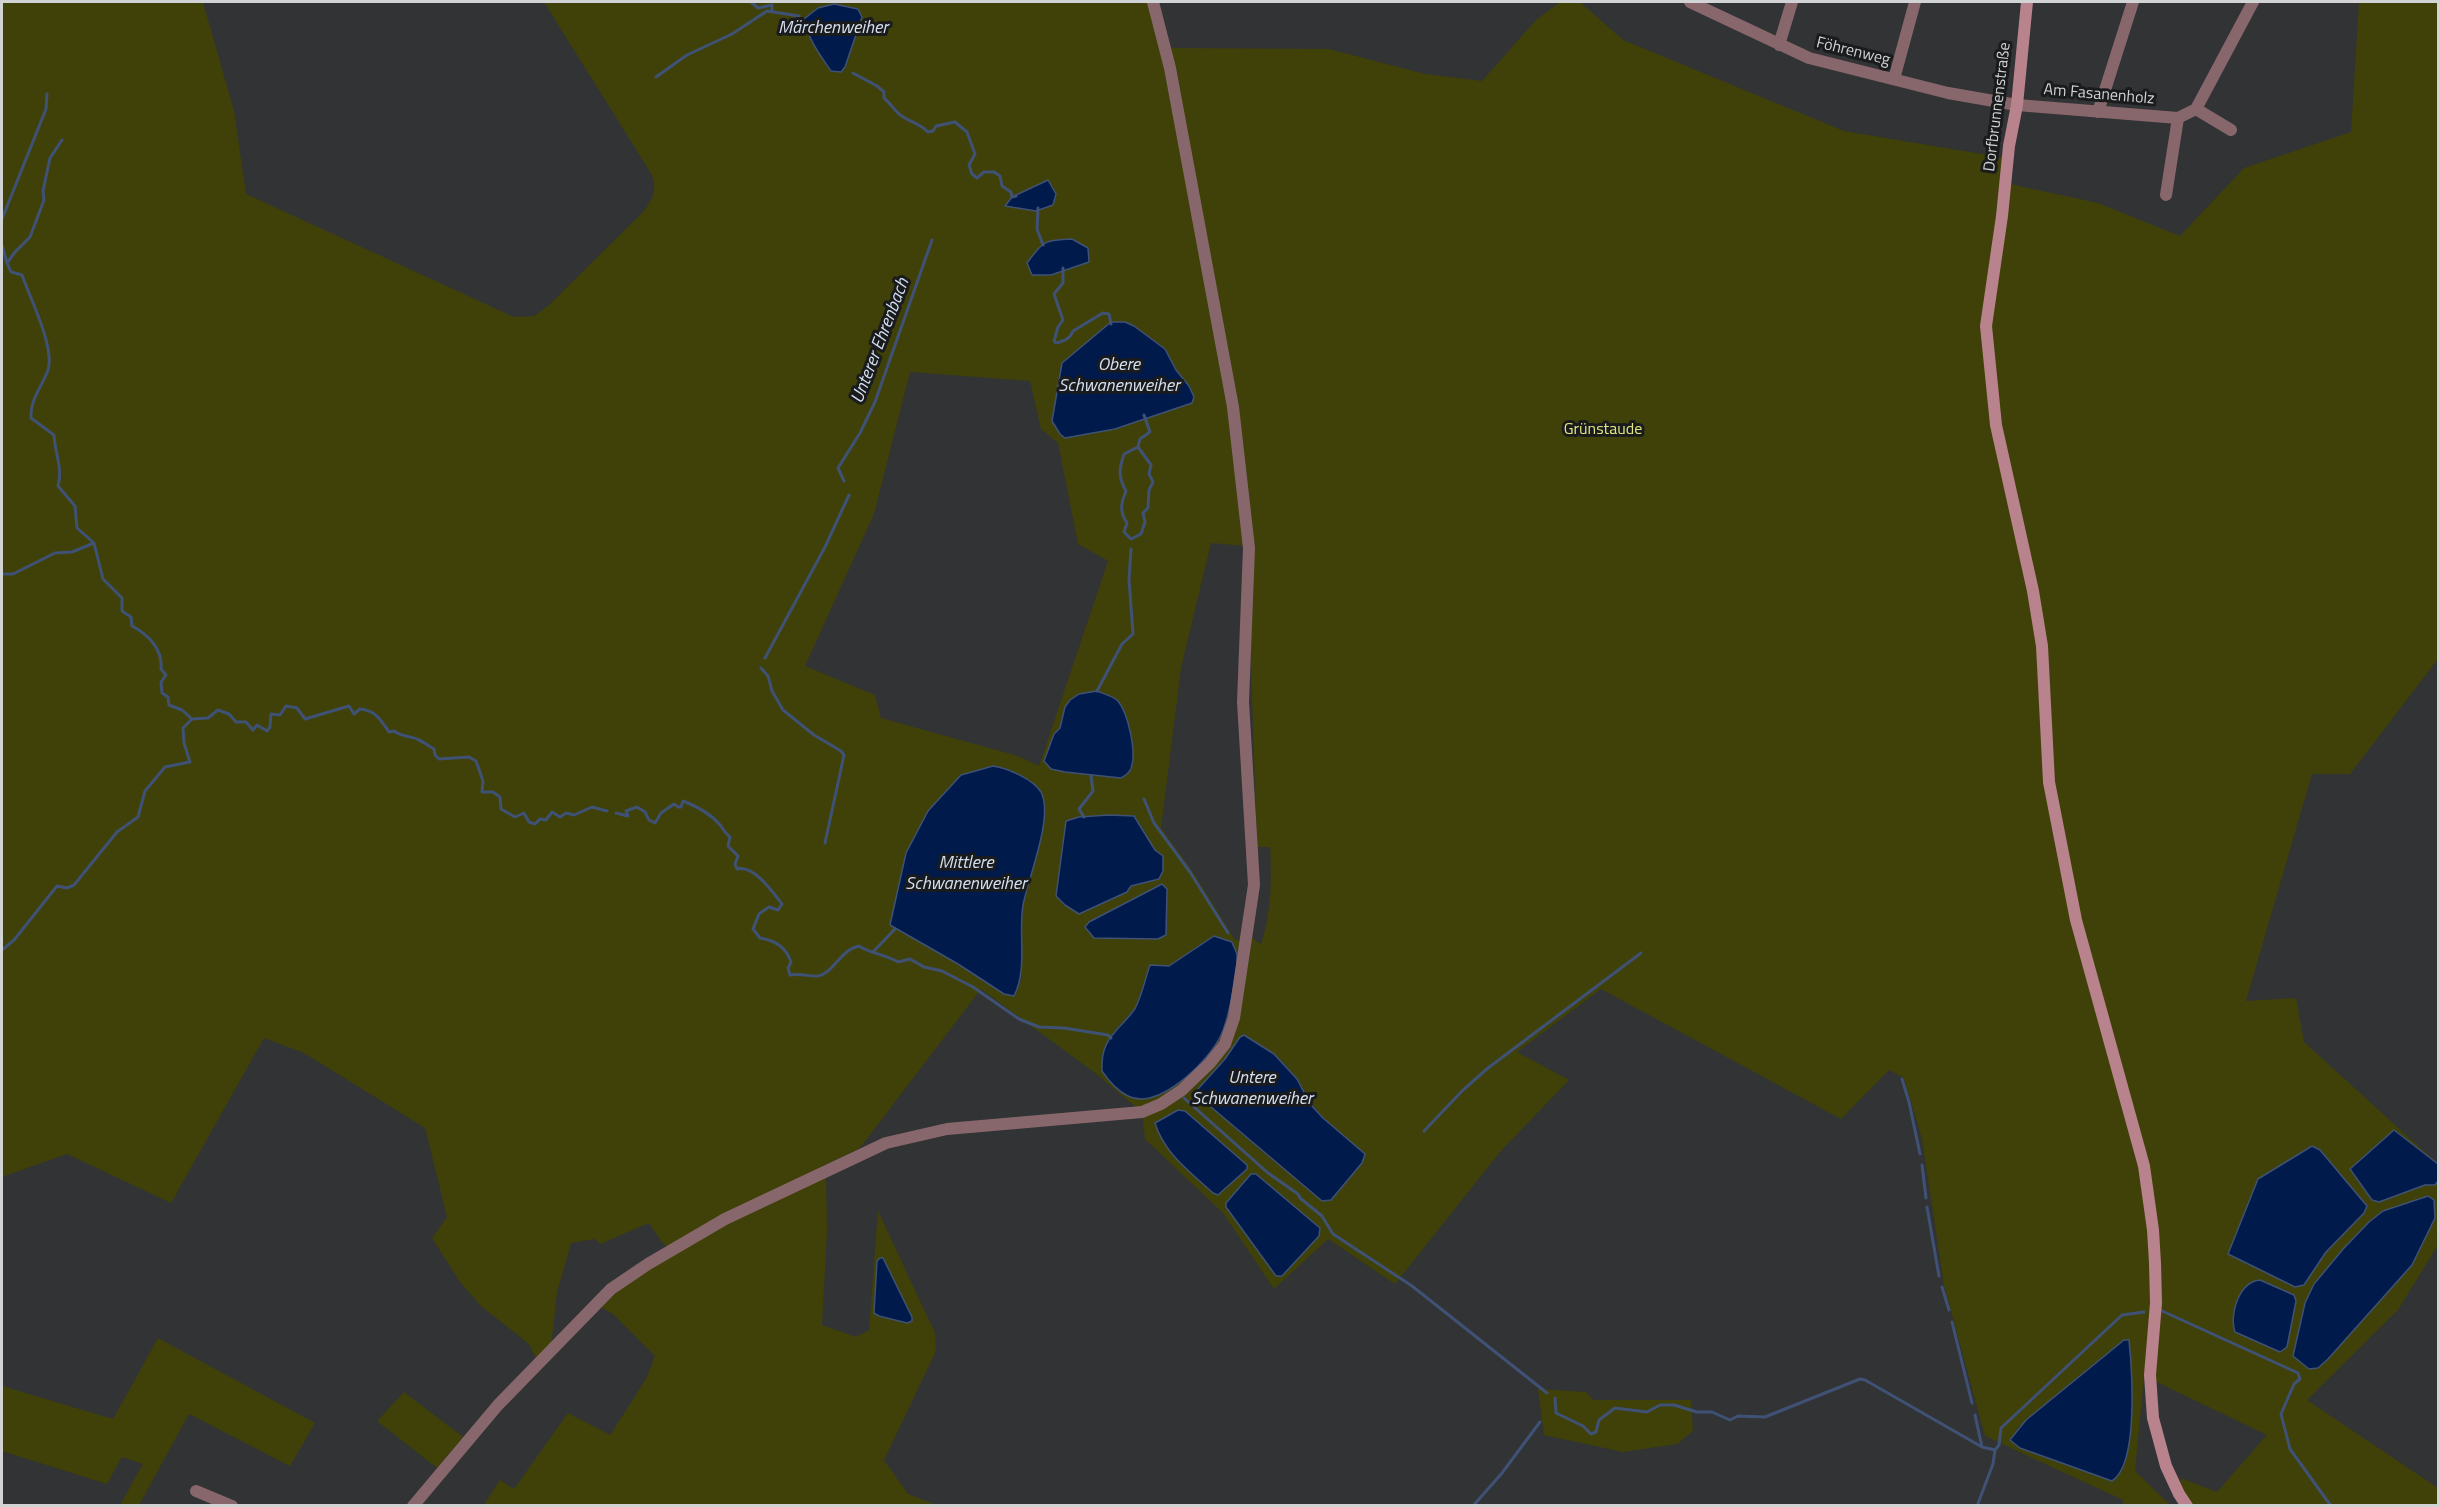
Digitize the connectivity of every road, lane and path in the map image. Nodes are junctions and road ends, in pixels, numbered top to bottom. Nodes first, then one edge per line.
1 (1154, 2) edge
2 (1690, 2) edge
3 (1792, 2) edge
4 (1915, 2) edge
5 (2027, 2) edge
6 (2133, 2) edge
7 (2253, 2) edge
8 (1779, 45) junction
9 (1894, 79) junction
10 (2017, 105) junction
11 (2196, 109) junction
12 (2098, 112) junction
13 (2178, 118) junction
14 (2231, 130) dead end
15 (2166, 195) dead end
16 (196, 1491) dead end
17 (232, 1506) edge
18 (413, 1506) edge
19 (2187, 1506) edge

1 - 18 street
2 - 8 street, Föhrenweg
3 - 8 street
4 - 9 street
5 - 10 street, Dorfbrunnenstraße
6 - 12 street
7 - 11 street
8 - 9 street, Föhrenweg
9 - 10 street, Föhrenweg
10 - 12 street, Am Fasanenholz
10 - 19 street, Dorfbrunnenstraße
11 - 13 street
11 - 14 street
12 - 13 street, Am Fasanenholz
13 - 15 street
16 - 17 street

